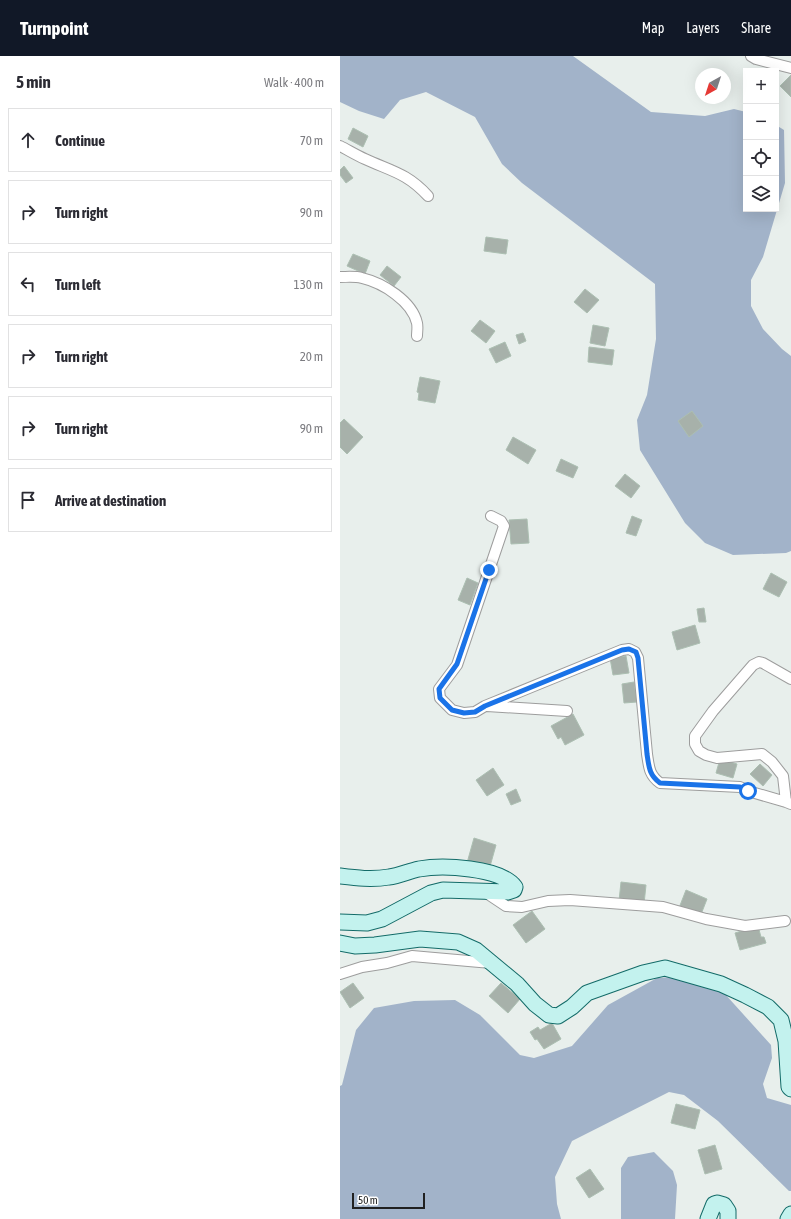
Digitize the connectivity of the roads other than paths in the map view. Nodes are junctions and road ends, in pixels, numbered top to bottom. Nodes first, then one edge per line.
1 (751, 56) edge
2 (791, 68) edge
3 (340, 146) edge
4 (428, 196) dead end
5 (340, 277) edge
6 (417, 336) dead end
7 (491, 516) dead end
8 (791, 679) edge
9 (485, 706) junction
10 (567, 711) dead end
11 (788, 803) edge
12 (340, 876) edge
13 (485, 892) junction
14 (785, 921) dead end
15 (340, 922) edge
16 (340, 944) edge
17 (491, 963) junction
18 (340, 974) edge
19 (791, 1089) edge
20 (791, 1214) edge
21 (708, 1219) edge
22 (728, 1219) edge
23 (788, 1219) edge

1 - 2 street
3 - 4 street
5 - 6 street
7 - 9 street
8 - 11 street
9 - 10 street
9 - 11 street
12 - 13 street
13 - 14 street
13 - 15 street
16 - 17 street
17 - 18 street
17 - 19 street
20 - 23 street
21 - 22 street

